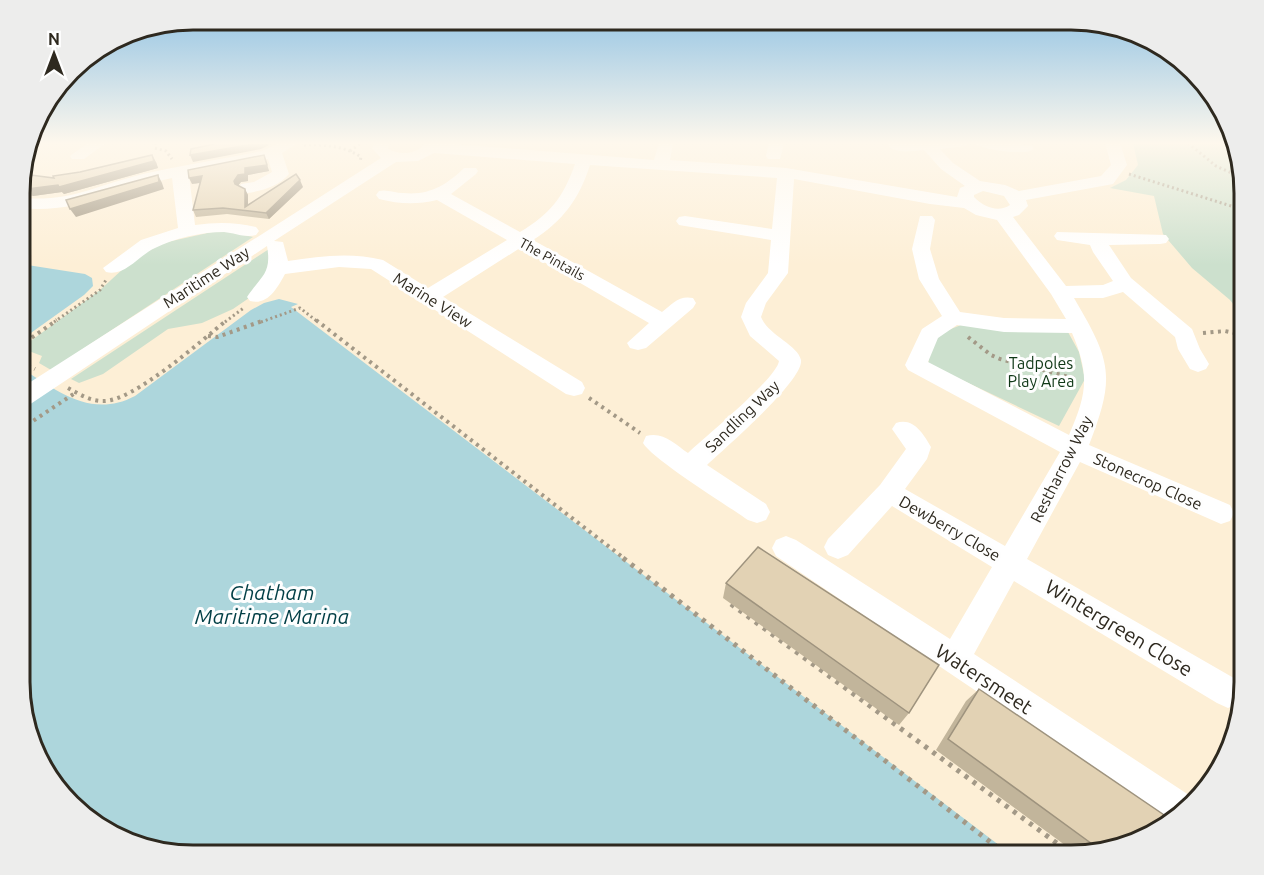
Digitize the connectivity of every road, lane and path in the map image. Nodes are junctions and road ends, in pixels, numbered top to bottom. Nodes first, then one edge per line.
1 (127, 184) edge
2 (179, 184) edge
3 (263, 184) edge
4 (339, 184) edge
5 (460, 184) edge
6 (574, 184) edge
7 (779, 184) edge
8 (855, 184) edge
9 (973, 184) edge
10 (1093, 184) edge
11 (1158, 184) edge
12 (976, 186) junction
13 (248, 188) dead end
14 (385, 195) dead end
15 (440, 195) junction
16 (1016, 197) junction
17 (968, 203) junction
18 (30, 204) edge
19 (1234, 207) edge
20 (1002, 214) junction
21 (926, 220) dead end
22 (685, 222) dead end
23 (187, 231) junction
24 (250, 231) dead end
25 (780, 236) junction
26 (1063, 236) dead end
27 (1160, 239) dead end
28 (1098, 240) junction
29 (519, 241) junction
30 (276, 246) dead end
31 (113, 268) joint
32 (278, 269) junction
33 (1124, 282) junction
34 (1060, 292) junction
35 (257, 297) joint
36 (428, 297) junction
37 (686, 303) dead end
38 (953, 318) junction
39 (664, 322) junction
40 (1080, 326) junction
41 (1234, 333) edge
42 (1185, 334) junction
43 (208, 336) junction
44 (30, 339) edge
45 (638, 343) dead end
46 (1198, 363) dead end
47 (30, 367) edge
48 (38, 371) dead end
49 (1096, 384) junction
50 (574, 388) joint
51 (30, 393) edge
52 (30, 423) edge
53 (904, 429) dead end
54 (655, 443) joint
55 (1075, 449) junction
56 (688, 467) junction
57 (889, 492) junction
58 (757, 512) dead end
59 (1221, 513) dead end
60 (838, 547) dead end
61 (786, 548) dead end
62 (1011, 564) junction
63 (731, 604) edge
64 (954, 660) junction
65 (1228, 692) dead end
66 (1176, 806) edge
67 (994, 845) edge
68 (1059, 845) edge

1 - 18 street
2 - 23 street
3 - 13 street
4 - 51 street, Maritime Way
5 - 15 street
6 - 29 street
7 - 25 street, Sandling Way
8 - 17 street
9 - 12 street
10 - 16 street
11 - 19 path
12 - 16 street
12 - 17 street
14 - 15 street
15 - 29 street, The Pintails
16 - 20 street
17 - 20 street
20 - 34 street, Restharrow Way
21 - 38 street
22 - 25 street
23 - 24 street
23 - 31 street
25 - 56 street, Sandling Way
26 - 28 street
27 - 28 street
28 - 33 street
29 - 36 street
29 - 39 street, The Pintails
30 - 32 street
31 - 44 path
32 - 35 street
32 - 36 street, Marine View
33 - 34 street
33 - 42 street
34 - 40 street, Restharrow Way
35 - 43 path
36 - 50 street, Marine View
37 - 39 street
38 - 40 street
38 - 49 path
38 - 55 street, Stonecrop Close
39 - 45 street
40 - 49 street, Restharrow Way
41 - 42 path
42 - 46 street
43 - 52 path
43 - 67 path
47 - 48 path
49 - 55 street, Restharrow Way
50 - 54 path
53 - 57 street
54 - 56 street, Sandling Way
55 - 59 street, Stonecrop Close
55 - 62 street, Restharrow Way
56 - 58 street, Sandling Way
57 - 60 street
57 - 62 street, Dewberry Close
61 - 64 street, Watersmeet
62 - 64 street, Restharrow Way
62 - 65 street, Wintergreen Close
63 - 68 path
64 - 66 street, Watersmeet

